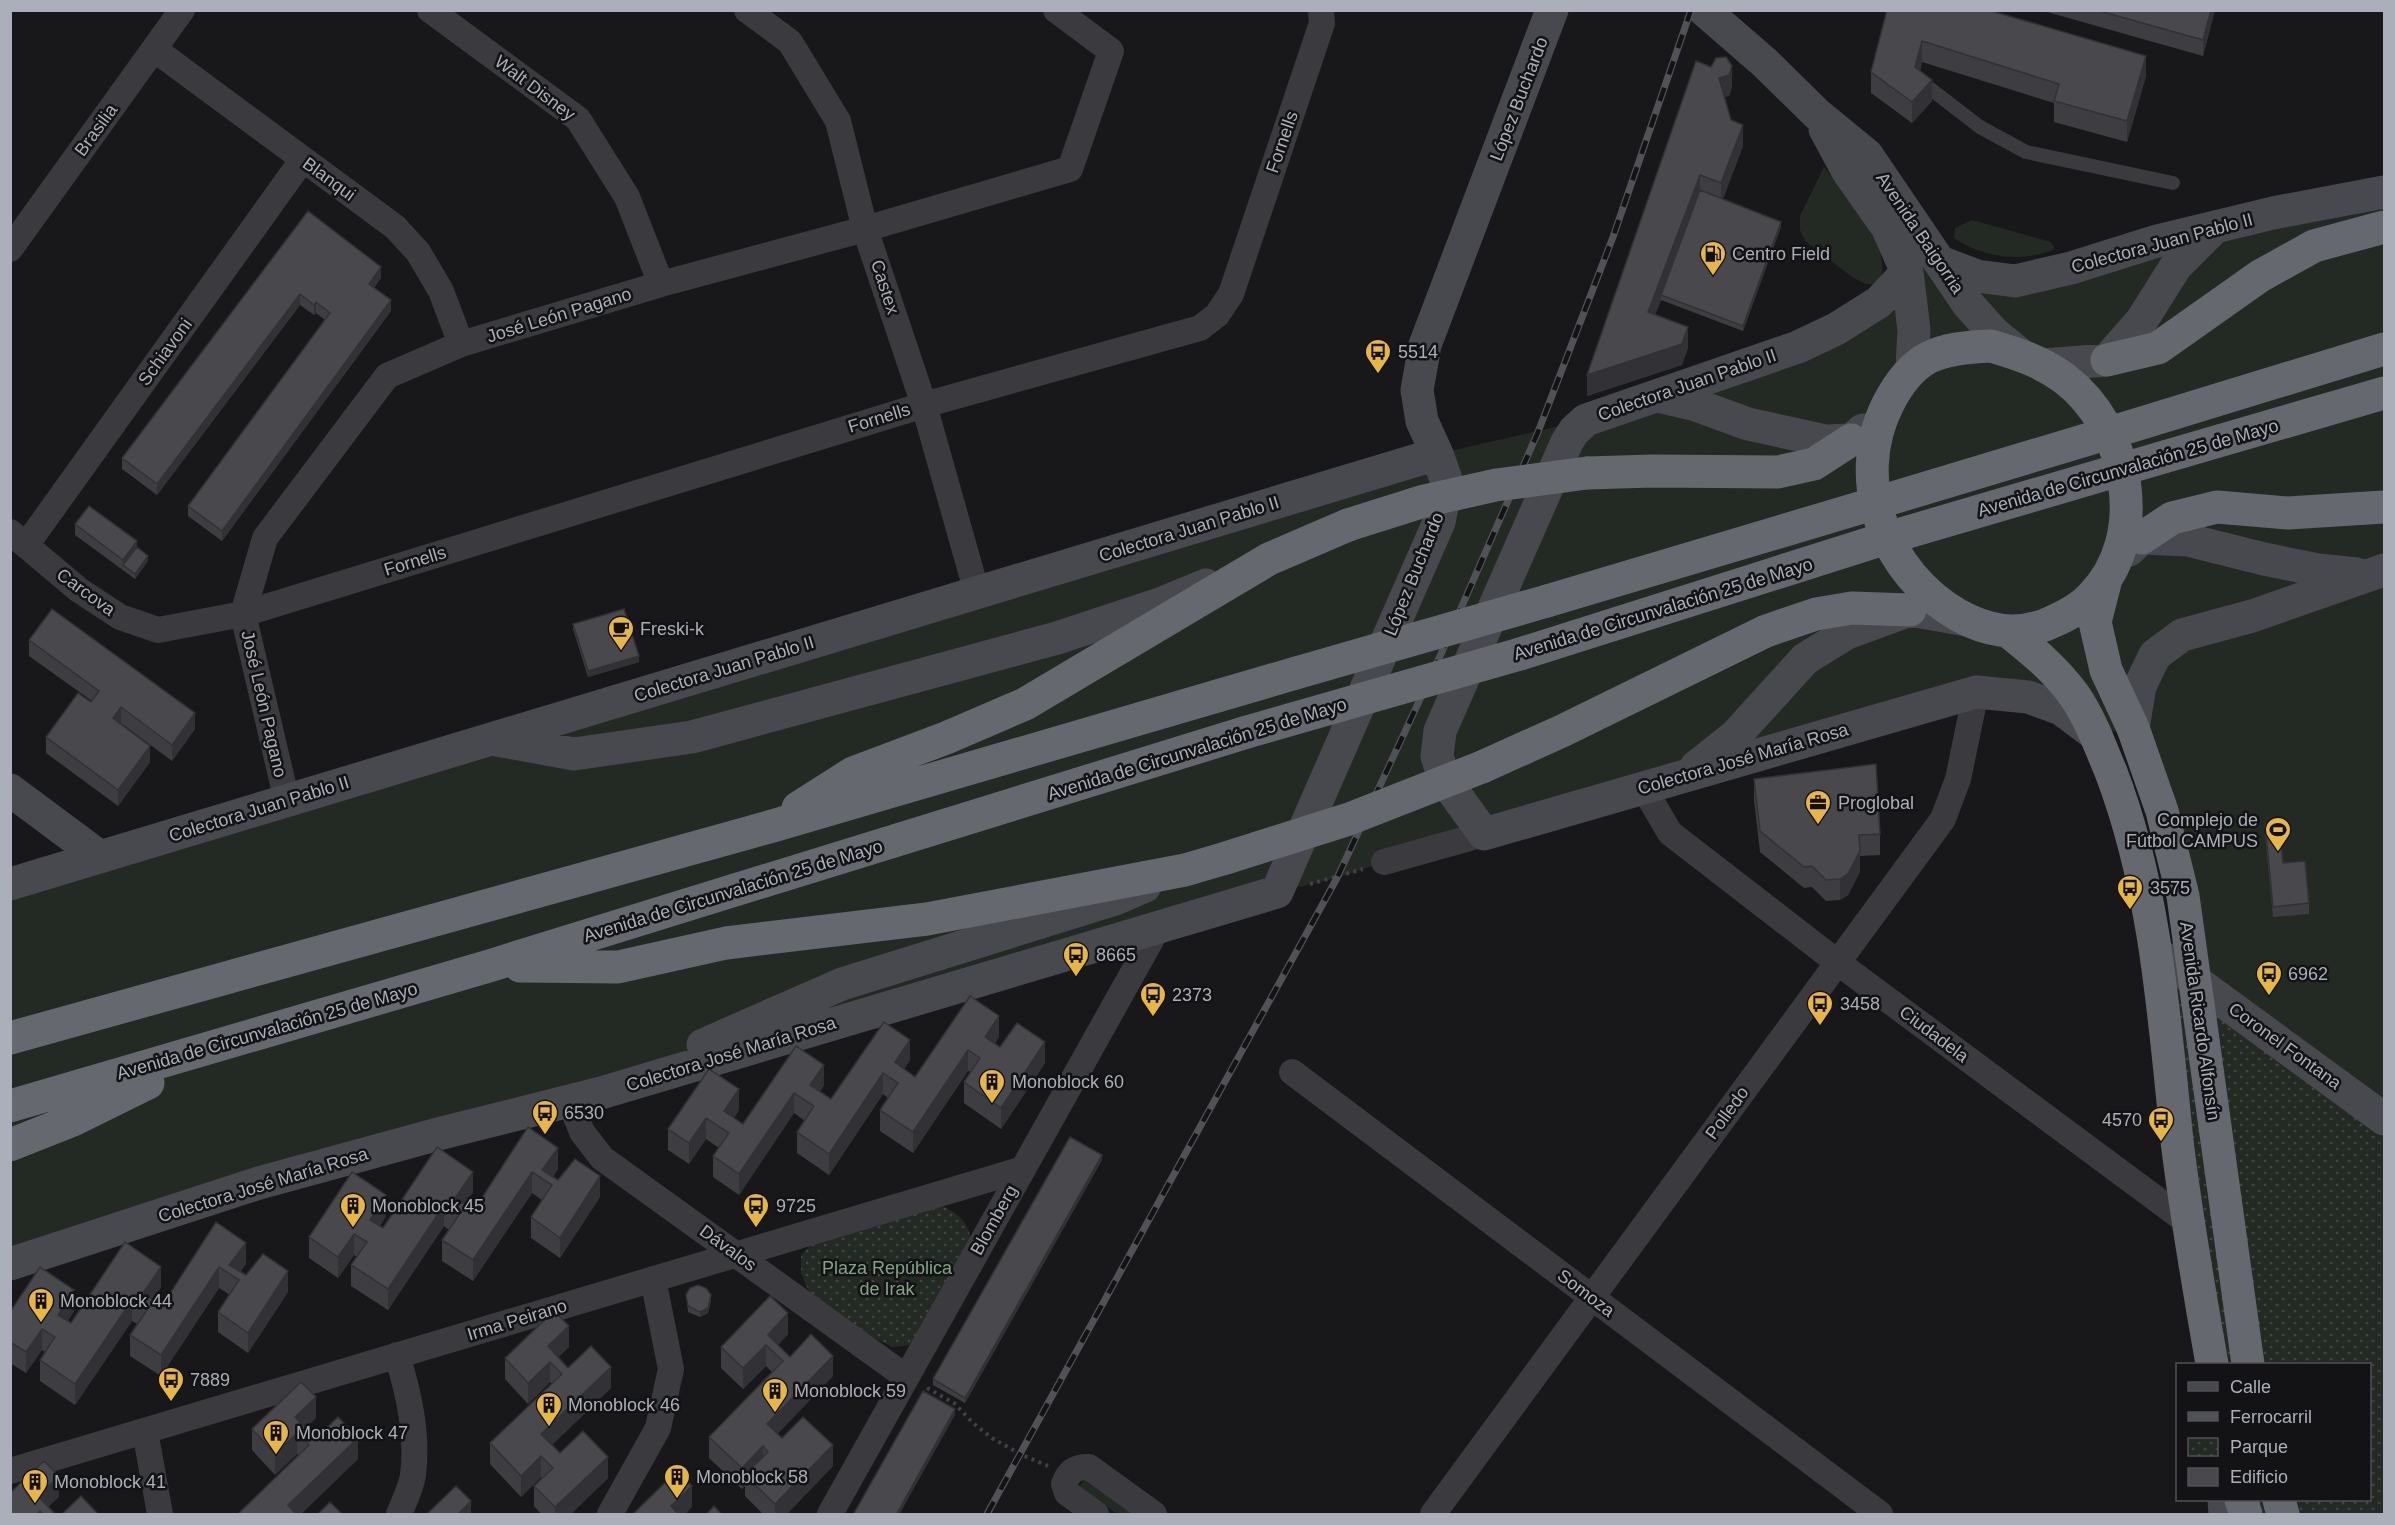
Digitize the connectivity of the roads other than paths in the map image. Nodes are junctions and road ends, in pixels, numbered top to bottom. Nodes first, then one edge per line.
1 (182, 10) edge
2 (430, 10) edge
3 (747, 10) edge
4 (1056, 10) edge
5 (1552, 10) edge
6 (1704, 10) edge
7 (1322, 16) edge
8 (154, 49) junction
9 (1928, 87) edge
10 (1817, 114) junction
11 (303, 159) junction
12 (2174, 183) dead end
13 (2385, 192) edge
14 (2384, 227) edge
15 (2214, 228) junction
16 (865, 229) junction
17 (10, 249) edge
18 (1940, 262) junction
19 (1907, 272) junction
20 (661, 284) junction
21 (461, 344) junction
22 (2385, 349) edge
23 (2033, 360) junction
24 (2107, 360) junction
25 (1912, 367) junction
26 (2385, 393) edge
27 (1658, 396) junction
28 (924, 405) junction
29 (1885, 411) junction
30 (1851, 440) junction
31 (1437, 454) junction
32 (2385, 507) edge
33 (19, 538) edge
34 (2142, 538) junction
35 (1269, 559) junction
36 (2375, 572) edge
37 (2110, 573) junction
38 (977, 593) junction
39 (1910, 610) junction
40 (243, 614) junction
41 (1967, 620) junction
42 (2009, 632) junction
43 (1976, 692) junction
44 (2133, 728) junction
45 (2096, 735) junction
46 (490, 739) junction
47 (1686, 776) junction
48 (1642, 787) junction
49 (10, 790) edge
50 (287, 801) junction
51 (769, 827) junction
52 (1484, 834) junction
53 (100, 857) junction
54 (1384, 862) dead end
55 (1185, 870) junction
56 (10, 884) edge
57 (1277, 892) joint
58 (1160, 926) junction
59 (2157, 953) junction
60 (1837, 962) junction
61 (489, 966) junction
62 (2195, 982) junction
63 (102, 1012) junction
64 (10, 1013) edge
65 (10, 1038) edge
66 (224, 1045) junction
67 (1292, 1072) dead end
68 (601, 1093) junction
69 (570, 1102) junction
70 (10, 1106) edge
71 (2385, 1119) edge
72 (10, 1145) edge
73 (1023, 1169) junction
74 (2186, 1221) junction
75 (734, 1253) junction
76 (10, 1264) edge
77 (652, 1279) junction
78 (1592, 1298) junction
79 (397, 1355) junction
80 (2212, 1363) edge
81 (2248, 1363) edge
82 (906, 1377) junction
83 (145, 1431) junction
84 (10, 1471) edge
85 (160, 1515) edge
86 (399, 1515) edge
87 (610, 1515) edge
88 (830, 1515) edge
89 (1096, 1515) edge
90 (1154, 1515) edge
91 (1433, 1515) edge
92 (1880, 1515) edge

1 - 8 street, Brasilia
2 - 20 street, Walt Disney
3 - 16 street, Castex
4 - 16 street, José León Pagano
5 - 31 main road, López Buchardo
6 - 10 main road, Avenida Baigorria
7 - 28 street, Fornells
8 - 11 street, Blanqui
8 - 17 street, Brasilia
9 - 12 lane
10 - 18 main road, Avenida Baigorria
10 - 19 main road, Avenida Baigorria
11 - 21 street, Blanqui
11 - 33 street, Schiavoni
13 - 15 main road, Colectora Juan Pablo II
14 - 24 highway
15 - 18 main road, Colectora Juan Pablo II
15 - 24 main road
16 - 20 street, José León Pagano
16 - 28 street, Castex
18 - 23 main road, Avenida Baigorria
19 - 25 main road, Avenida Baigorria
19 - 27 main road, Colectora Juan Pablo II
20 - 21 street, José León Pagano
21 - 40 street, José León Pagano
22 - 51 highway, Avenida de Circunvalación 25 de Mayo, bridge
23 - 24 main road
23 - 25 highway, Avenida Ricardo Alfonsín
23 - 37 highway, Avenida Ricardo Alfonsín
25 - 29 highway
26 - 61 highway, Avenida de Circunvalación 25 de Mayo, bridge
27 - 30 main road
27 - 52 main road, Colectora Juan Pablo II
28 - 38 street, Castex
28 - 40 street, Fornells
29 - 30 main road
29 - 41 highway
30 - 35 highway, bridge
31 - 38 main road, Colectora Juan Pablo II
31 - 57 main road, López Buchardo
32 - 34 highway
33 - 40 street, Carcova
34 - 36 main road
34 - 37 main road
35 - 46 main road
35 - 51 highway
36 - 44 main road
37 - 42 highway
37 - 44 highway, Avenida Ricardo Alfonsín
38 - 46 main road, Colectora Juan Pablo II
39 - 41 main road
39 - 47 main road
39 - 55 highway, bridge
40 - 50 street, José León Pagano
41 - 42 highway
42 - 45 highway, Avenida Ricardo Alfonsín
43 - 45 main road, Colectora José María Rosa
43 - 47 main road, Colectora José María Rosa
43 - 60 street, Polledo
44 - 62 highway, Avenida Ricardo Alfonsín
45 - 59 highway, Avenida Ricardo Alfonsín
46 - 50 main road, Colectora Juan Pablo II
47 - 48 main road, Colectora José María Rosa
48 - 52 main road, Colectora José María Rosa
48 - 60 street, Ciudadela
49 - 53 main road
50 - 53 main road, Colectora Juan Pablo II
51 - 63 highway, Avenida de Circunvalación 25 de Mayo
52 - 54 street, Colectora José María Rosa
53 - 56 main road, Colectora Juan Pablo II
55 - 61 highway
55 - 68 main road
57 - 58 main road, Colectora José María Rosa
58 - 68 main road, Colectora José María Rosa
58 - 73 street, Blomberg
59 - 62 main road, Coronel Fontana
59 - 74 highway, Avenida Ricardo Alfonsín
60 - 74 street, Ciudadela
60 - 78 street, Polledo
61 - 66 highway, Avenida de Circunvalación 25 de Mayo
62 - 71 main road, Coronel Fontana
62 - 81 highway, Avenida Ricardo Alfonsín
63 - 64 highway
63 - 65 highway, Avenida de Circunvalación 25 de Mayo
66 - 70 highway, Avenida de Circunvalación 25 de Mayo
66 - 72 highway
67 - 78 street, Somoza
68 - 69 main road, Colectora José María Rosa
69 - 75 street, Dávalos
69 - 76 main road, Colectora José María Rosa
73 - 75 street, Irma Peirano
73 - 82 street, Blomberg
74 - 80 highway, Avenida Ricardo Alfonsín
75 - 77 street, Irma Peirano
75 - 82 street, Dávalos
77 - 79 street, Irma Peirano
77 - 87 street
78 - 91 street, Polledo
78 - 92 street, Somoza
79 - 83 street, Irma Peirano
79 - 86 street
82 - 88 street, Blomberg
83 - 84 street, Irma Peirano
83 - 85 street
89 - 90 street

